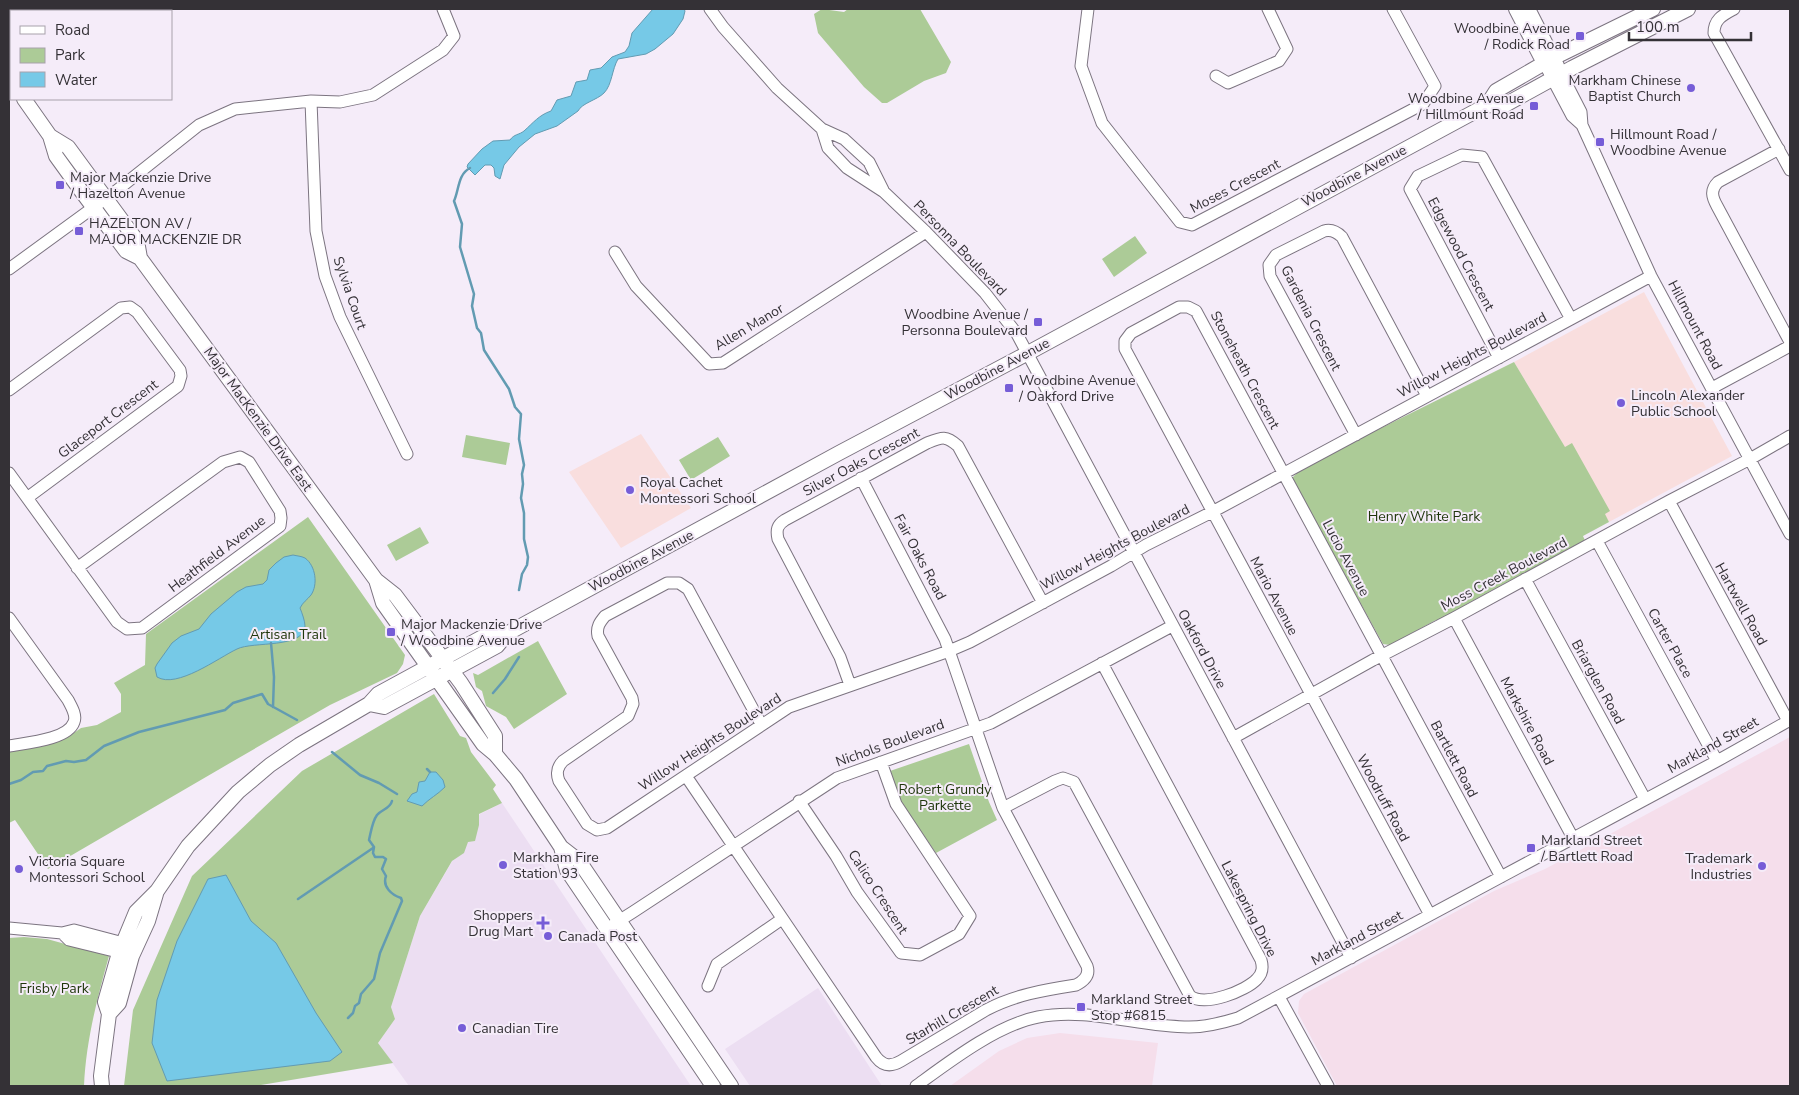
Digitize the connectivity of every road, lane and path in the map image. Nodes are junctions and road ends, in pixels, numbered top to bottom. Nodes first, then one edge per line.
1 (444, 9) edge
2 (710, 9) edge
3 (1088, 9) edge
4 (1268, 9) edge
5 (1393, 9) edge
6 (1516, 9) edge
7 (1528, 9) edge
8 (1653, 9) edge
9 (1688, 9) edge
10 (1734, 9) edge
11 (1549, 61) junction
12 (1216, 76) dead end
13 (1557, 76) junction
14 (25, 100) edge
15 (311, 100) junction
16 (1487, 105) junction
17 (822, 129) junction
18 (50, 136) junction
19 (1779, 149) junction
20 (1790, 170) edge
21 (884, 192) junction
22 (106, 199) junction
23 (93, 207) junction
24 (926, 232) junction
25 (615, 252) dead end
26 (140, 258) junction
27 (9, 269) edge
28 (1651, 276) junction
29 (1571, 319) junction
30 (1790, 344) edge
31 (1028, 353) junction
32 (1499, 358) junction
33 (1712, 388) junction
34 (9, 390) edge
35 (1427, 396) junction
36 (1356, 434) junction
37 (1790, 436) edge
38 (407, 454) dead end
39 (1750, 459) junction
40 (9, 473) edge
41 (1284, 474) junction
42 (861, 478) junction
43 (27, 498) junction
44 (1668, 501) junction
45 (1212, 512) junction
46 (1790, 534) edge
47 (1597, 541) junction
48 (1134, 553) junction
49 (77, 568) junction
50 (1525, 579) junction
51 (376, 580) junction
52 (1042, 603) junction
53 (9, 618) edge
54 (1454, 618) junction
55 (1172, 626) junction
56 (508, 633) junction
57 (949, 651) junction
58 (1382, 656) junction
59 (443, 659) junction
60 (1102, 663) junction
61 (428, 667) junction
62 (451, 670) junction
63 (437, 678) junction
64 (850, 685) junction
65 (1310, 694) junction
66 (369, 704) junction
67 (1789, 720) edge
68 (761, 724) junction
69 (976, 728) junction
70 (1233, 738) junction
71 (9, 746) edge
72 (495, 754) junction
73 (1717, 761) junction
74 (881, 762) junction
75 (686, 776) junction
76 (1645, 799) junction
77 (799, 801) junction
78 (1003, 808) junction
79 (1573, 838) junction
80 (734, 846) junction
81 (561, 847) junction
82 (1501, 877) junction
83 (1430, 915) junction
84 (782, 919) junction
85 (619, 920) junction
86 (9, 928) edge
87 (606, 928) junction
88 (127, 949) junction
89 (1351, 958) junction
90 (708, 986) dead end
91 (1279, 997) junction
92 (102, 1086) edge
93 (713, 1086) edge
94 (731, 1086) edge
95 (916, 1086) edge
96 (1328, 1086) edge

1 - 15 street
2 - 17 street, Personna Boulevard
3 - 5 street, Moses Crescent
4 - 12 street
6 - 11 main road
7 - 11 main road
8 - 11 main road, Woodbine Avenue
9 - 13 main road, Woodbine Avenue
10 - 19 street
11 - 13 main road
11 - 16 main road, Woodbine Avenue
13 - 16 main road, Woodbine Avenue
13 - 28 street, Hillmount Road
14 - 18 main road, Major MacKenzie Drive East
15 - 22 street
15 - 38 street, Sylvia Court
16 - 31 main road, Woodbine Avenue
17 - 21 street, Personna Boulevard
17 - 21 street, Personna Boulevard
18 - 22 main road, Major MacKenzie Drive East
18 - 23 main road, Major MacKenzie Drive East
19 - 20 street
19 - 30 street
21 - 24 street, Personna Boulevard
22 - 23 street
22 - 26 main road, Major MacKenzie Drive East
23 - 26 main road, Major MacKenzie Drive East
23 - 27 street
24 - 25 street, Allen Manor
24 - 31 street, Personna Boulevard
26 - 51 main road, Major MacKenzie Drive East
28 - 29 street, Willow Heights Boulevard
28 - 33 street, Hillmount Road
29 - 32 street, Willow Heights Boulevard
29 - 32 street, Edgewood Crescent
30 - 33 street
31 - 48 street, Oakford Drive
31 - 56 main road, Woodbine Avenue
32 - 35 street, Willow Heights Boulevard
33 - 39 street, Hillmount Road
34 - 43 street, Glaceport Crescent
35 - 36 street, Willow Heights Boulevard
35 - 36 street, Gardenia Crescent
36 - 41 street, Willow Heights Boulevard
37 - 39 street, Moss Creek Boulevard
39 - 44 street, Moss Creek Boulevard
39 - 46 street, Hillmount Road
40 - 43 street, Heathfield Avenue
41 - 45 street, Willow Heights Boulevard
41 - 45 street, Stoneheath Crescent
41 - 58 street, Lucio Avenue
42 - 52 street, Silver Oaks Crescent
42 - 57 street, Fair Oaks Road
42 - 64 street, Silver Oaks Crescent
43 - 49 street, Heathfield Avenue
44 - 47 street, Moss Creek Boulevard
44 - 67 street, Hartwell Road
45 - 48 street, Willow Heights Boulevard
45 - 65 street, Mario Avenue
47 - 50 street, Moss Creek Boulevard
47 - 73 street, Carter Place
48 - 52 street, Willow Heights Boulevard
48 - 55 street, Oakford Drive
49 - 49 street, Heathfield Avenue
50 - 54 street, Moss Creek Boulevard
50 - 76 street, Briarglen Road
51 - 59 main road, Major MacKenzie Drive East
51 - 61 main road, Major MacKenzie Drive East
52 - 57 street, Willow Heights Boulevard
53 - 71 street
54 - 58 street, Moss Creek Boulevard
54 - 79 street, Markshire Road
55 - 60 street, Nichols Boulevard
55 - 70 street, Oakford Drive
56 - 59 main road, Woodbine Avenue
56 - 62 main road, Woodbine Avenue
57 - 64 street, Willow Heights Boulevard
57 - 69 street, Starhill Crescent
58 - 65 street, Moss Creek Boulevard
58 - 82 street, Bartlett Road
59 - 61 main road, Woodbine Avenue
59 - 62 main road, Major MacKenzie Drive East
60 - 69 street, Nichols Boulevard
60 - 78 street, Lakespring Drive
61 - 63 main road, Major MacKenzie Drive East
61 - 66 main road, Woodbine Avenue
62 - 63 main road, Woodbine Avenue
62 - 72 main road, Major MacKenzie Drive East
63 - 66 main road, Woodbine Avenue
63 - 72 main road, Major MacKenzie Drive East
64 - 68 street, Willow Heights Boulevard
65 - 70 street, Moss Creek Boulevard
65 - 83 street, Woodruff Road
66 - 88 main road, Woodbine Avenue
67 - 73 street, Markland Street
68 - 75 street, Willow Heights Boulevard
68 - 75 street, Willow Heights Boulevard
69 - 74 street, Nichols Boulevard
69 - 78 street, Starhill Crescent
70 - 89 street, Oakford Drive
72 - 81 main road, Major MacKenzie Drive East
73 - 76 street, Markland Street
74 - 77 street, Nichols Boulevard
74 - 77 street, Calico Crescent
75 - 80 street, Starhill Crescent
76 - 79 street, Markland Street
77 - 80 street, Nichols Boulevard
78 - 84 street, Starhill Crescent
79 - 82 street, Markland Street
80 - 84 street, Starhill Crescent
80 - 85 street, Nichols Boulevard
81 - 85 main road, Major MacKenzie Drive East
81 - 87 main road, Major MacKenzie Drive East
82 - 83 street, Markland Street
83 - 89 street, Markland Street
84 - 90 street
85 - 87 street, Nichols Boulevard
85 - 94 main road, Major MacKenzie Drive East
86 - 88 street
87 - 93 main road, Major MacKenzie Drive East
88 - 92 main road, Woodbine Avenue
89 - 91 street, Markland Street
91 - 95 street, Markland Street
91 - 96 street

